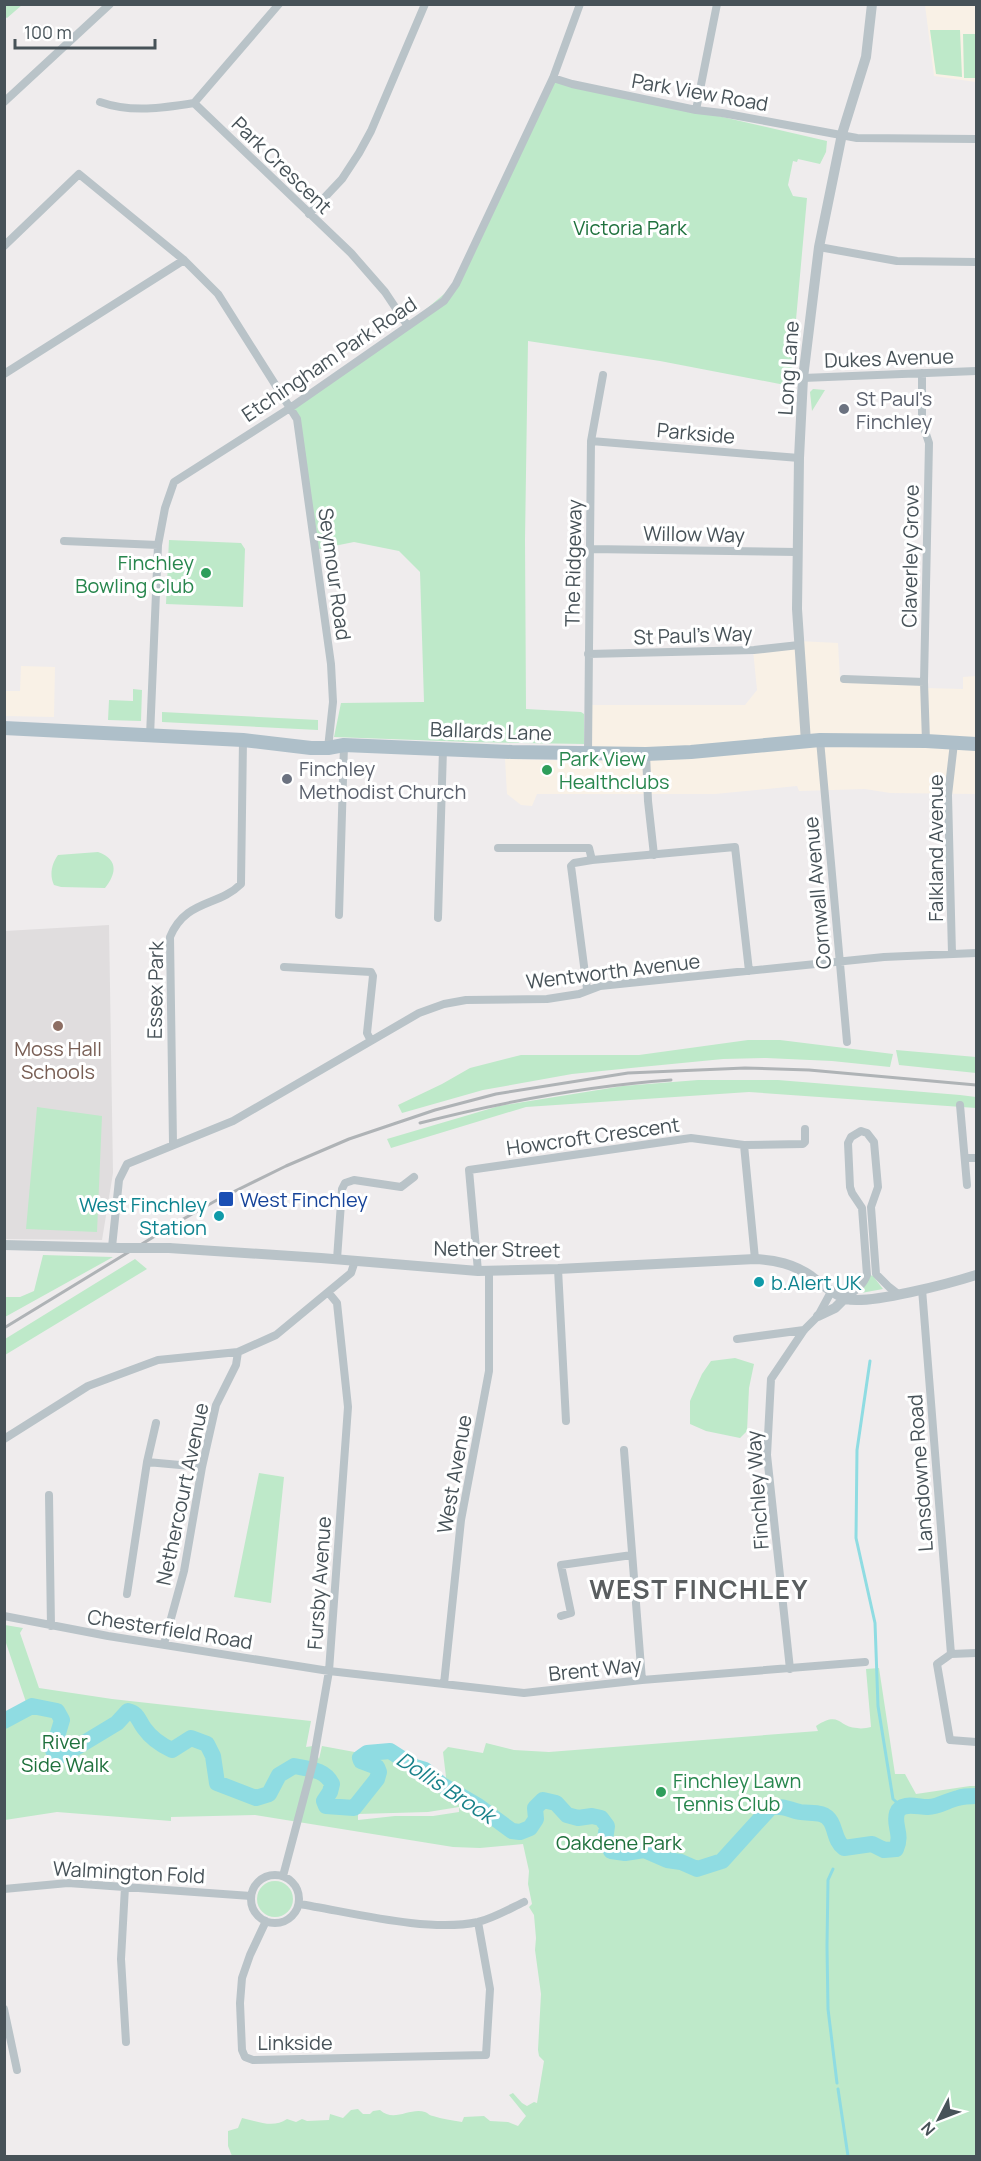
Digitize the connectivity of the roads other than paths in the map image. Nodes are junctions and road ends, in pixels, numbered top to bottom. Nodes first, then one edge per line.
1 (110, 4) edge
2 (279, 4) edge
3 (425, 4) edge
4 (580, 4) edge
5 (717, 4) edge
6 (872, 4) edge
7 (554, 78) junction
8 (4, 102) edge
9 (100, 102) dead end
10 (194, 103) junction
11 (696, 110) junction
12 (842, 134) junction
13 (976, 139) edge
14 (309, 214) junction
15 (4, 246) edge
16 (819, 247) junction
17 (184, 260) junction
18 (976, 262) edge
19 (407, 325) junction
20 (976, 371) edge
21 (922, 373) junction
22 (4, 374) edge
23 (603, 375) dead end
24 (803, 378) junction
25 (290, 408) junction
26 (591, 441) junction
27 (799, 458) junction
28 (64, 541) dead end
29 (158, 545) junction
30 (590, 549) junction
31 (797, 552) junction
32 (799, 645) junction
33 (588, 654) junction
34 (844, 679) dead end
35 (924, 682) junction
36 (4, 728) edge
37 (150, 736) junction
38 (243, 740) junction
39 (813, 741) junction
40 (926, 741) junction
41 (954, 743) junction
42 (976, 744) edge
43 (344, 745) junction
44 (328, 748) junction
45 (443, 749) junction
46 (588, 752) junction
47 (646, 754) junction
48 (498, 848) dead end
49 (654, 855) junction
50 (592, 860) junction
51 (339, 915) dead end
52 (438, 918) dead end
53 (976, 953) edge
54 (952, 954) junction
55 (840, 962) junction
56 (284, 968) dead end
57 (749, 971) junction
58 (587, 989) junction
59 (371, 1041) junction
60 (847, 1042) dead end
61 (960, 1105) dead end
62 (805, 1129) dead end
63 (173, 1144) junction
64 (744, 1145) junction
65 (964, 1158) junction
66 (976, 1158) edge
67 (414, 1177) dead end
68 (968, 1185) dead end
69 (4, 1245) edge
70 (116, 1247) junction
71 (337, 1259) junction
72 (755, 1259) junction
73 (355, 1261) junction
74 (558, 1269) junction
75 (483, 1271) junction
76 (976, 1275) edge
77 (922, 1289) junction
78 (328, 1292) junction
79 (831, 1292) junction
80 (898, 1294) junction
81 (845, 1298) junction
82 (818, 1316) junction
83 (804, 1330) junction
84 (737, 1339) dead end
85 (238, 1352) junction
86 (566, 1421) dead end
87 (156, 1423) dead end
88 (4, 1438) edge
89 (624, 1450) dead end
90 (147, 1462) junction
91 (202, 1467) junction
92 (49, 1495) dead end
93 (632, 1556) junction
94 (127, 1594) dead end
95 (561, 1616) dead end
96 (6, 1617) edge
97 (51, 1626) junction
98 (164, 1644) junction
99 (976, 1653) edge
100 (951, 1654) junction
101 (865, 1662) dead end
102 (790, 1669) junction
103 (329, 1671) junction
104 (642, 1680) junction
105 (444, 1684) junction
106 (976, 1743) edge
107 (283, 1876) junction
108 (125, 1887) junction
109 (4, 1889) edge
110 (251, 1896) junction
111 (524, 1902) dead end
112 (299, 1904) junction
113 (266, 1922) junction
114 (478, 1922) junction
115 (4, 2009) edge
116 (126, 2042) dead end
117 (17, 2070) dead end

1 - 8 street
2 - 10 street
3 - 14 street
4 - 7 street, Etchingham Park Road
5 - 11 street
6 - 12 street, Long Lane
7 - 11 street, Park View Road
7 - 19 street, Etchingham Park Road
9 - 10 street
10 - 14 street, Park Crescent
11 - 12 street, Park View Road
12 - 13 street, Park View Road
12 - 16 street, Long Lane
14 - 19 street, Park Crescent
15 - 17 street, Seymour Road
16 - 18 street
16 - 24 street, Long Lane
17 - 22 street
17 - 25 street, Seymour Road
19 - 25 street, Etchingham Park Road
20 - 21 street, Dukes Avenue
21 - 24 street, Dukes Avenue
21 - 35 street, Claverley Grove
23 - 26 street, The Ridgeway
24 - 27 street, Long Lane
25 - 29 street, Etchingham Park Road
25 - 44 street, Seymour Road
26 - 27 street, Parkside
26 - 30 street, The Ridgeway
27 - 31 street, Long Lane
28 - 29 street
29 - 37 street, Etchingham Park Road
30 - 31 street, Willow Way
30 - 33 street, The Ridgeway
31 - 32 street, Long Lane
32 - 33 street, St Paul's Way
32 - 39 street, Long Lane
33 - 46 street, The Ridgeway
34 - 35 street
35 - 40 street, Claverley Grove
36 - 37 main road, Ballards Lane
37 - 38 main road, Ballards Lane
38 - 44 main road, Ballards Lane
38 - 63 street, Essex Park
39 - 40 main road, Ballards Lane
39 - 47 main road, Ballards Lane
39 - 55 street, Cornwall Avenue
40 - 41 main road, Ballards Lane
41 - 42 main road, Ballards Lane
41 - 54 street, Falkland Avenue
43 - 44 main road, Ballards Lane
43 - 45 main road, Ballards Lane
43 - 51 street
45 - 46 main road, Ballards Lane
45 - 52 street
46 - 47 main road, Ballards Lane
47 - 49 street
48 - 50 street
49 - 50 street
49 - 57 street
50 - 58 street
53 - 54 street, Wentworth Avenue
54 - 55 street, Wentworth Avenue
55 - 57 street, Wentworth Avenue
55 - 60 street, Cornwall Avenue
56 - 59 street
57 - 58 street, Wentworth Avenue
58 - 59 street, Wentworth Avenue
59 - 63 street, Wentworth Avenue
61 - 65 street
62 - 64 street
63 - 70 street
64 - 72 street
64 - 75 street, Howcroft Crescent
65 - 66 street
65 - 68 street
67 - 71 street
69 - 70 street, Nether Street
70 - 71 street, Nether Street, bridge
71 - 73 street, Nether Street
72 - 74 street, Nether Street
72 - 79 street, Nether Street
73 - 75 street, Nether Street
73 - 78 street
74 - 75 street, Nether Street
74 - 86 street
75 - 105 street, West Avenue
76 - 77 street, Nether Street
77 - 80 street, Nether Street
77 - 100 street, Lansdowne Road
78 - 85 street
78 - 103 street, Fursby Avenue
79 - 81 street, Nether Street
79 - 82 street, Finchley Way
80 - 81 street, Nether Street
80 - 81 street
81 - 82 street
82 - 83 street, Finchley Way
83 - 84 street
83 - 102 street, Finchley Way
85 - 88 street
85 - 91 street, Nethercourt Avenue
87 - 90 street
89 - 93 street
90 - 91 street
90 - 94 street
91 - 98 street, Nethercourt Avenue
92 - 97 street
93 - 95 street
93 - 104 street
96 - 97 street, Chesterfield Road
97 - 98 street, Chesterfield Road
98 - 103 street, Chesterfield Road
99 - 100 street
100 - 106 street
101 - 102 street, Brent Way
102 - 104 street, Brent Way
103 - 105 street, Brent Way
103 - 107 street, Fursby Avenue
104 - 105 street, Brent Way
107 - 110 street
107 - 112 street
108 - 109 street, Walmington Fold
108 - 110 street, Walmington Fold
108 - 116 street
110 - 113 street
111 - 114 street
112 - 113 street
112 - 114 street
113 - 114 street, Linkside
115 - 117 street

